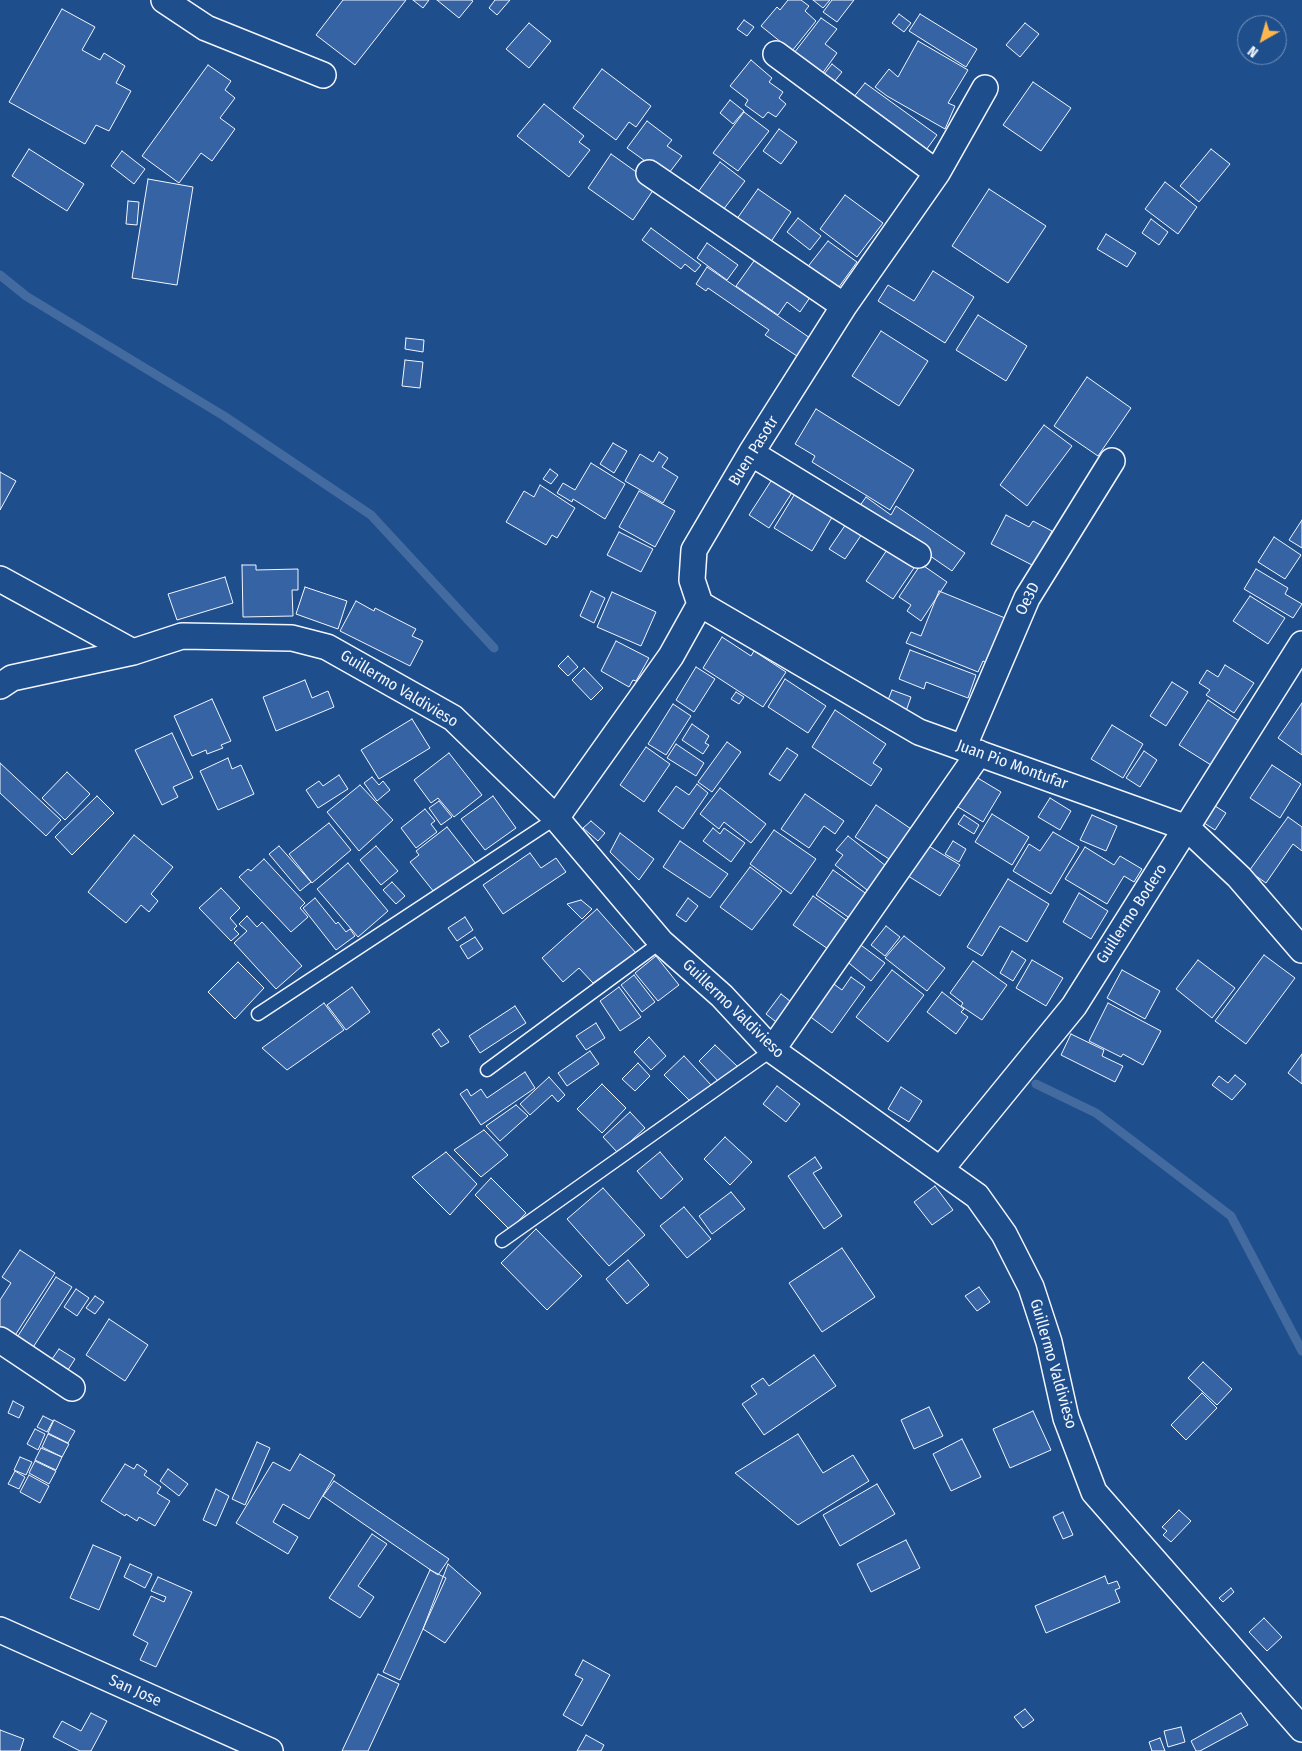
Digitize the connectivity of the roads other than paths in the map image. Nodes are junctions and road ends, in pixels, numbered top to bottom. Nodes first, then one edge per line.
1 (164, 0) edge
2 (776, 54) dead end
3 (324, 75) dead end
4 (985, 88) dead end
5 (648, 173) dead end
6 (937, 173) junction
7 (844, 306) junction
8 (751, 453) junction
9 (1112, 461) dead end
10 (918, 555) dead end
11 (0, 579) edge
12 (700, 604) junction
13 (1302, 644) edge
14 (133, 652) junction
15 (0, 686) edge
16 (971, 750) junction
17 (556, 818) junction
18 (1187, 828) junction
19 (661, 942) junction
20 (1302, 950) edge
21 (258, 1014) dead end
22 (772, 1050) junction
23 (487, 1070) dead end
24 (941, 1169) junction
25 (502, 1241) dead end
26 (0, 1340) edge
27 (72, 1388) dead end
28 (0, 1630) edge
29 (1302, 1729) edge
30 (270, 1751) edge

1 - 3 street
2 - 6 street
4 - 6 street, Buen Pasotr
5 - 7 street
6 - 7 street, Buen Pasotr
7 - 8 street, Buen Pasotr
8 - 10 street
8 - 12 street, Buen Pasotr
9 - 16 street, Oe3D
11 - 14 street
12 - 16 street, Juan Pio Montufar
12 - 17 street
13 - 18 street, Guillermo Bodero
14 - 15 street, Guillermo Valdivieso
14 - 17 street, Guillermo Valdivieso
16 - 18 street, Juan Pio Montufar
16 - 22 street, Oe3D
17 - 19 street, Guillermo Valdivieso
17 - 21 lane
18 - 20 street, Juan Pio Montufar
18 - 24 street, Guillermo Bodero
19 - 22 street, Guillermo Valdivieso
19 - 23 lane
22 - 24 street, Guillermo Valdivieso
22 - 25 lane
24 - 29 street, Guillermo Valdivieso
26 - 27 street
28 - 30 street, San Jose

